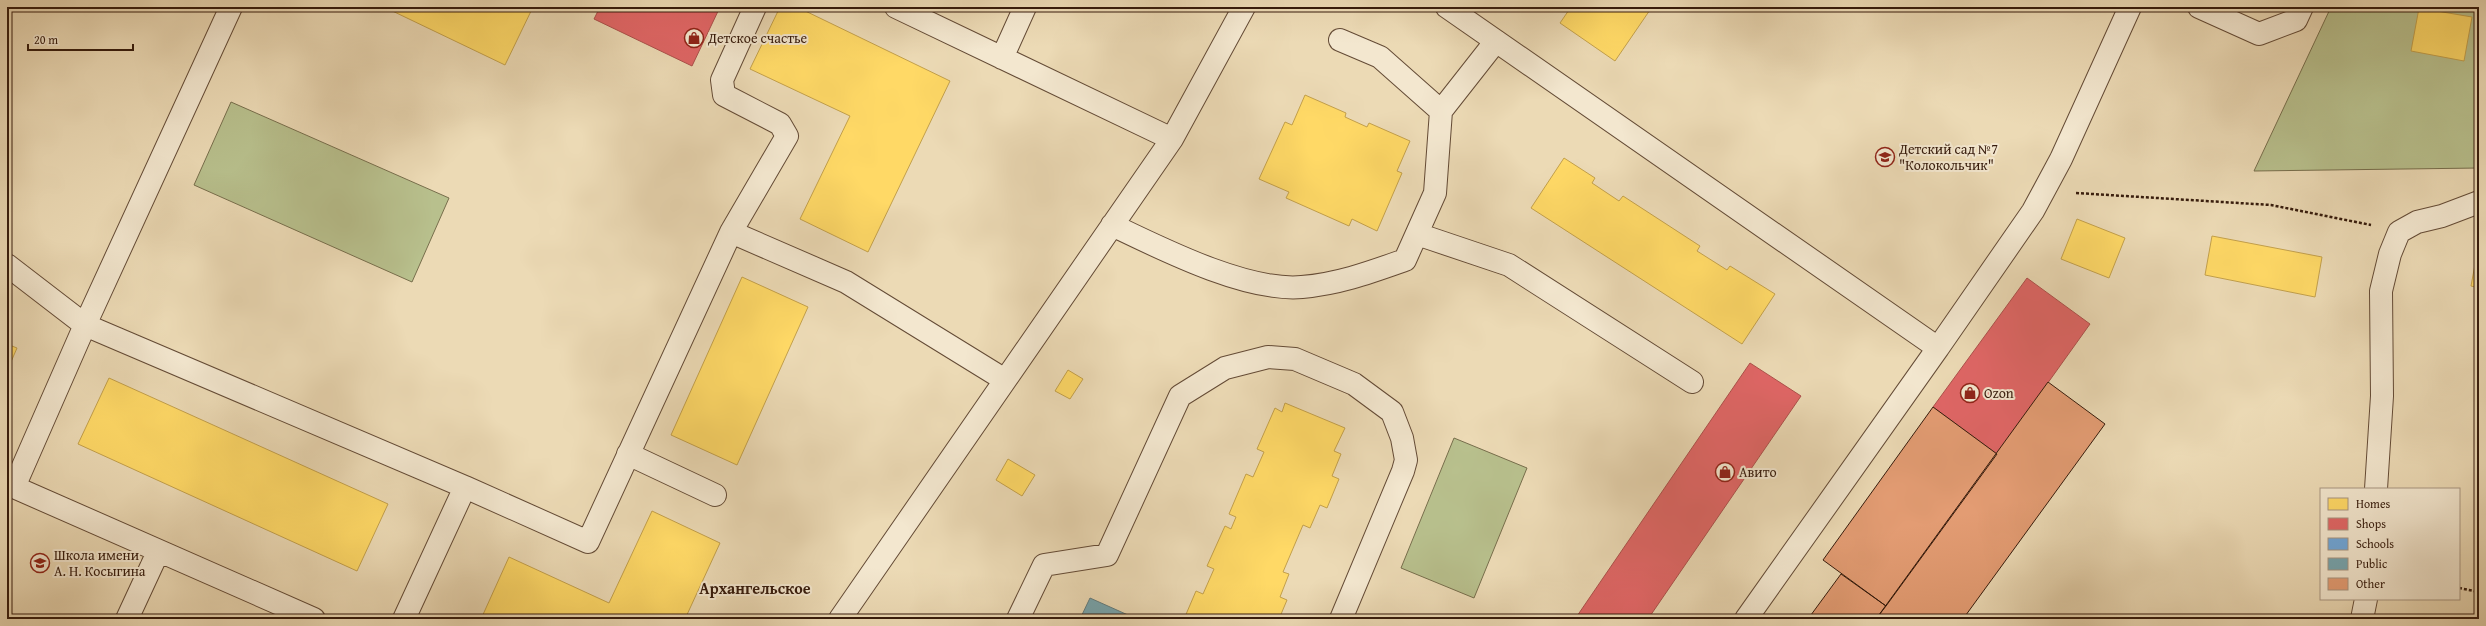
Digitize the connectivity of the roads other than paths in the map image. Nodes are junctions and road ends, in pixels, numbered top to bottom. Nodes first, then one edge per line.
1 (231, 7) edge
2 (755, 7) edge
3 (896, 7) edge
4 (1025, 7) edge
5 (1244, 7) edge
6 (1447, 7) edge
7 (2130, 7) edge
8 (2199, 7) edge
9 (2302, 7) edge
10 (1340, 40) dead end
11 (1496, 41) junction
12 (1002, 58) junction
13 (1441, 112) junction
14 (1172, 139) junction
15 (2479, 202) edge
16 (1112, 225) junction
17 (731, 232) junction
18 (1417, 234) junction
19 (7, 265) edge
20 (85, 325) junction
21 (1938, 348) junction
22 (1005, 380) junction
23 (1692, 382) dead end
24 (628, 454) junction
25 (10, 486) edge
26 (465, 487) junction
27 (2376, 488) edge
28 (715, 495) dead end
29 (158, 552) junction
30 (2366, 600) edge
31 (127, 619) edge
32 (314, 619) edge
33 (404, 619) edge
34 (840, 619) edge
35 (1018, 619) edge
36 (1341, 619) edge
37 (1746, 619) edge
38 (2362, 619) edge

1 - 20 street
2 - 17 street
3 - 12 street
4 - 12 street
5 - 14 street
6 - 11 street
7 - 21 street
8 - 9 street
10 - 13 street
11 - 13 street
11 - 21 street
12 - 14 street
13 - 18 street
14 - 16 street
15 - 27 street
16 - 18 street
16 - 22 street
17 - 22 street
17 - 24 street
18 - 23 street
19 - 20 street
20 - 25 street
20 - 26 street
21 - 37 street
22 - 34 street
24 - 26 street
24 - 28 street
25 - 29 street
26 - 33 street
29 - 31 street
29 - 32 street
30 - 38 street
35 - 36 street

